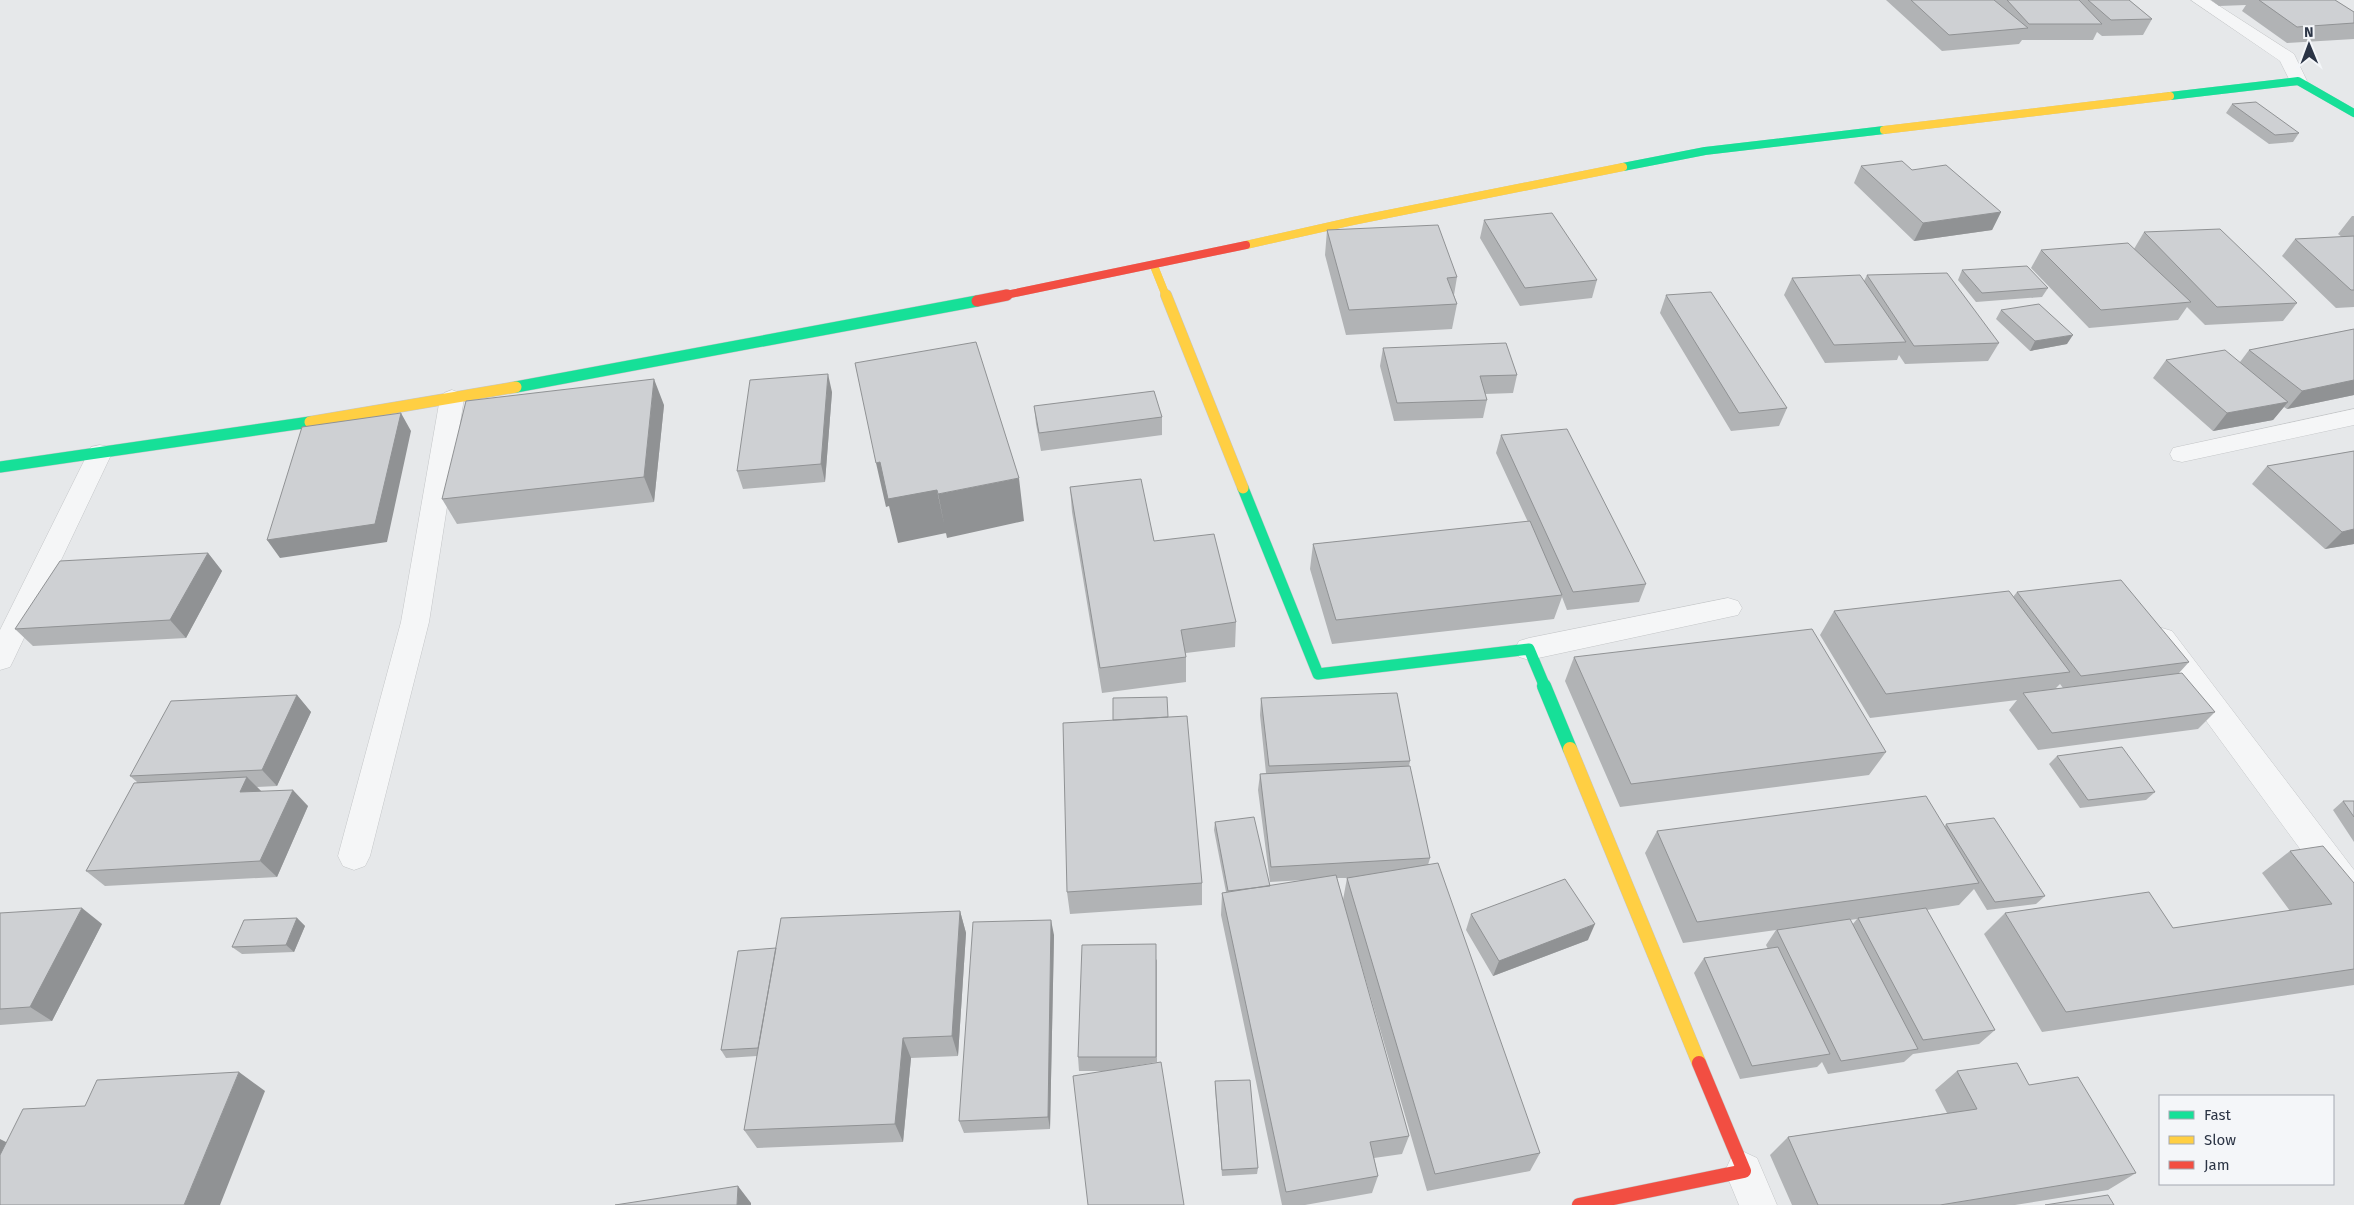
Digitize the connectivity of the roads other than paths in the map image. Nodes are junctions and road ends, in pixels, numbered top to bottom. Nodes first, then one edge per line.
1 (2199, 0) edge
2 (2298, 81) junction
3 (2354, 113) edge
4 (1154, 266) junction
5 (452, 398) junction
6 (2354, 417) edge
7 (100, 453) junction
8 (2182, 454) dead end
9 (0, 468) edge
10 (1728, 608) dead end
11 (2145, 616) edge
12 (1529, 649) junction
13 (0, 659) edge
14 (354, 856) dead end
15 (2354, 896) edge
16 (1744, 1171) junction
17 (1579, 1205) edge
18 (1758, 1205) edge

1 - 2 street
2 - 3 street
2 - 4 street
4 - 5 street
4 - 12 street
5 - 7 street
5 - 14 street
6 - 8 street
7 - 9 street
7 - 13 street
10 - 12 street
11 - 15 street
12 - 16 street
16 - 17 street
16 - 18 street

